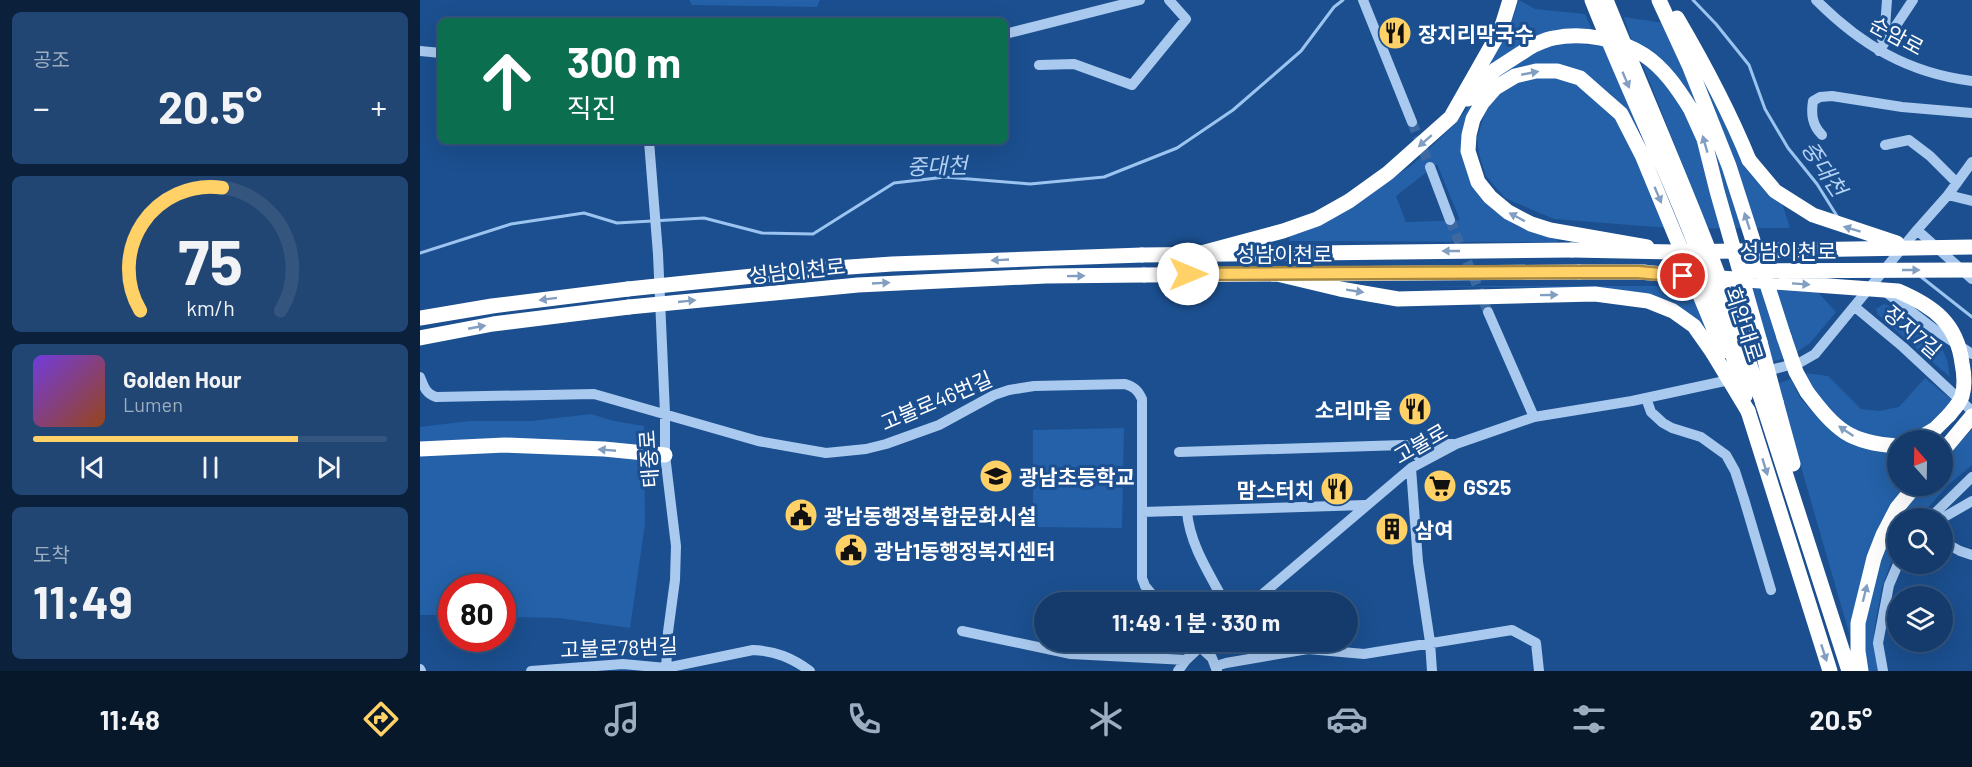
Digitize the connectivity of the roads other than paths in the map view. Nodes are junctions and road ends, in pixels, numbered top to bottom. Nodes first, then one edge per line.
1 (1140, 0) edge
2 (1169, 0) edge
3 (1363, 0) edge
4 (1510, 0) edge
5 (1592, 0) edge
6 (1606, 0) edge
7 (1659, 0) edge
8 (1666, 0) edge
9 (1817, 0) edge
10 (1887, 0) edge
11 (1913, 0) edge
12 (1610, 27) junction
13 (1008, 33) edge
14 (420, 51) edge
15 (1879, 51) junction
16 (438, 53) edge
17 (1695, 63) junction
18 (1039, 65) dead end
19 (1972, 81) edge
20 (1972, 113) edge
21 (1451, 117) junction
22 (1412, 122) tunnel mouth
23 (1822, 135) dead end
24 (649, 144) edge
25 (1885, 145) dead end
26 (1972, 162) edge
27 (1430, 167) tunnel mouth
28 (1957, 183) junction
29 (1948, 195) junction
30 (1972, 201) edge
31 (1450, 220) tunnel mouth
32 (1917, 230) junction
33 (1908, 247) junction
34 (1972, 247) edge
35 (1674, 252) junction
36 (1190, 256) junction
37 (1972, 270) edge
38 (1638, 272) junction
39 (1277, 274) junction
40 (1876, 279) junction
41 (1972, 279) edge
42 (1855, 307) junction
43 (1488, 312) tunnel mouth
44 (420, 318) edge
45 (420, 338) edge
46 (1728, 350) junction
47 (1972, 354) edge
48 (420, 377) edge
49 (1646, 398) junction
50 (1770, 403) junction
51 (1972, 411) edge
52 (665, 413) junction
53 (1972, 416) edge
54 (1534, 417) junction
55 (1933, 430) edge
56 (1953, 440) edge
57 (1456, 444) junction
58 (1403, 445) junction
59 (1887, 445) edge
60 (420, 449) edge
61 (1179, 452) dead end
62 (665, 455) junction
63 (1422, 461) junction
64 (1411, 468) junction
65 (1972, 477) edge
66 (1907, 496) edge
67 (1972, 501) edge
68 (1365, 505) junction
69 (1940, 508) edge
70 (1142, 512) junction
71 (1187, 512) junction
72 (1953, 512) edge
73 (1953, 547) edge
74 (1972, 555) edge
75 (1894, 574) edge
76 (1771, 590) dead end
77 (1150, 592) edge
78 (1219, 592) edge
79 (1265, 592) edge
80 (962, 631) dead end
81 (1430, 642) junction
82 (1193, 652) edge
83 (1206, 652) edge
84 (1186, 660) junction
85 (1216, 668) edge
86 (666, 670) edge
87 (531, 671) edge
88 (810, 671) edge
89 (1178, 671) edge
90 (1432, 671) edge
91 (1539, 671) edge
92 (1830, 671) edge
93 (1850, 671) edge
94 (1861, 671) edge
95 (1882, 671) edge

1 - 13 street
2 - 18 street
3 - 22 street
4 - 21 highway
5 - 12 highway, 회안대로
6 - 12 highway
7 - 17 highway
8 - 17 highway
9 - 15 street, 순암로
10 - 15 street
11 - 15 street
12 - 46 highway, 회안대로
14 - 16 street
15 - 19 street, 순암로
33 -> 17 highway, bridge
59 -> 17 highway, bridge
20 - 23 street
21 -> 36 highway
50 -> 21 highway, bridge
24 - 52 street, 태중로
25 - 28 street
26 - 28 street, 장지7길
27 - 31 street
28 - 29 street, 장지7길
29 - 30 street
29 - 32 street, 장지7길
32 - 40 street, 장지7길, bridge
32 - 41 street
33 - 34 highway, 성남이천로, bridge
33 - 35 highway, 성남이천로, bridge
35 -> 36 highway, 성남이천로, bridge
35 -> 46 highway, bridge
36 -> 44 highway, 성남이천로, bridge
38 -> 37 highway, 성남이천로, bridge
38 - 39 highway, 성남이천로, bridge
38 -> 55 highway, bridge
45 -> 39 highway, 성남이천로, bridge
39 -> 46 highway
40 - 42 street, 장지7길
40 - 47 street
42 - 49 street, 장지7길
42 - 51 street, 장지7길
43 - 54 street
46 - 50 highway, 회안대로, bridge
46 -> 92 highway, bridge
48 - 52 street, 고불로46번길
49 - 54 street, 고불로
49 - 76 street
50 - 93 highway
52 - 62 street, 태중로
52 - 70 street, 고불로46번길
53 - 56 highway
54 - 57 street, 고불로
57 - 58 street
57 - 63 street, 고불로
58 - 61 street
58 - 63 street
62 -> 60 highway
62 - 86 street, 태중로
63 - 64 street, 고불로
64 - 68 street, 고불로
64 - 81 street
65 - 69 street
94 -> 66 highway
67 - 72 street
68 - 71 street
68 - 79 street, 고불로
70 - 71 street
70 - 77 street, 고불로46번길
71 - 78 street
73 - 74 street
75 - 95 street
80 - 84 street
81 - 85 street
81 - 90 street
81 - 91 street
82 - 84 street
83 - 85 street
84 - 89 street
86 - 87 street, 고불로78번길
86 - 88 street, 고불로78번길

